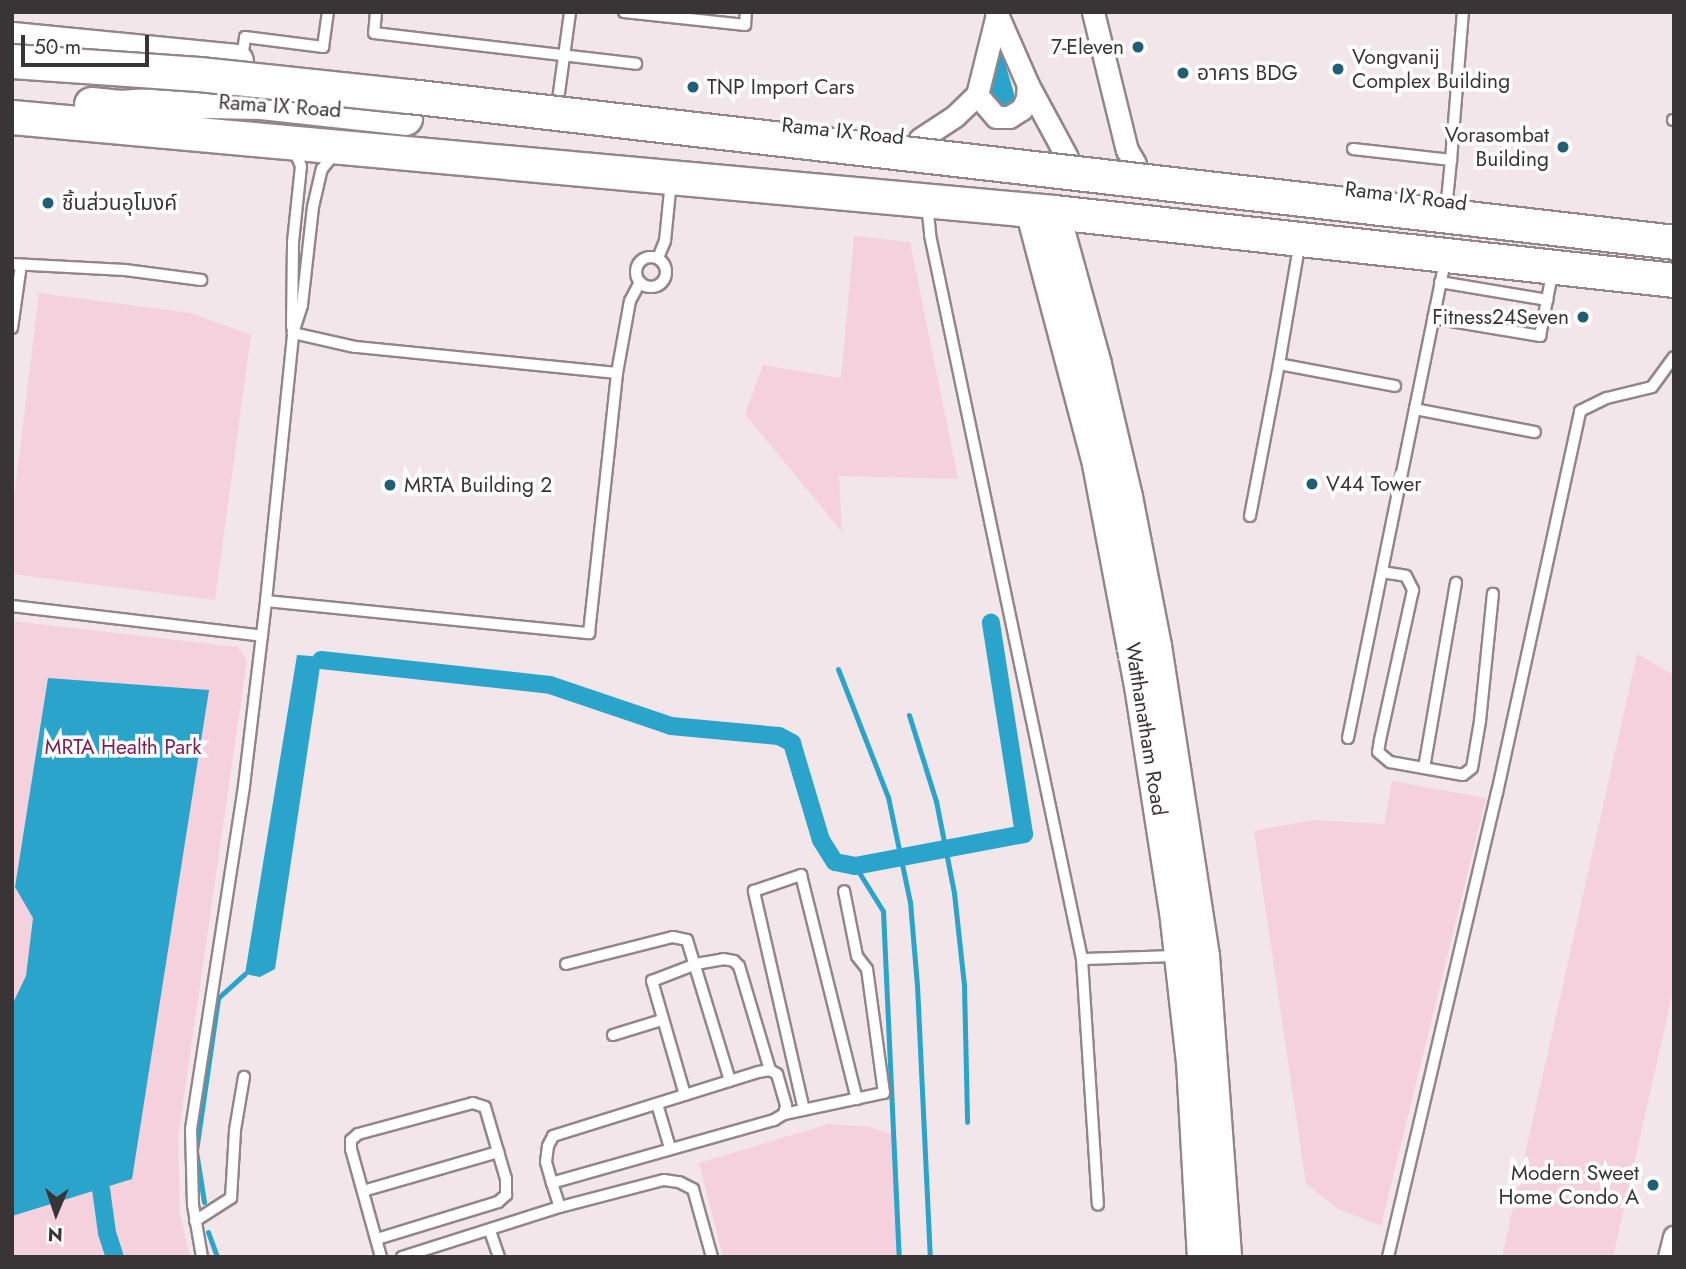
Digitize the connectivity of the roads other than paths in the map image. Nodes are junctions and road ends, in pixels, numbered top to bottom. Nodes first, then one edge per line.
1 (328, 12) edge
2 (376, 12) edge
3 (570, 12) edge
4 (624, 12) edge
5 (746, 12) edge
6 (1093, 12) edge
7 (1463, 12) edge
8 (997, 13) edge
9 (12, 38) edge
10 (565, 55) junction
11 (12, 61) edge
12 (242, 62) junction
13 (636, 64) dead end
14 (1028, 85) junction
15 (977, 95) junction
16 (12, 96) edge
17 (558, 100) junction
18 (120, 107) junction
19 (12, 117) edge
20 (920, 139) junction
21 (289, 144) junction
22 (341, 148) junction
23 (1353, 149) dead end
24 (1023, 152) junction
25 (1068, 157) junction
26 (1451, 159) junction
27 (498, 161) junction
28 (1135, 164) junction
29 (671, 178) junction
30 (1447, 200) junction
31 (927, 202) junction
32 (1043, 211) junction
33 (1674, 226) edge
34 (1301, 239) junction
35 (1674, 242) edge
36 (658, 258) junction
37 (1674, 262) edge
38 (17, 264) edge
39 (1554, 266) junction
40 (1443, 268) junction
41 (201, 280) dead end
42 (1674, 280) edge
43 (640, 282) junction
44 (1547, 300) junction
45 (1433, 318) junction
46 (12, 328) edge
47 (293, 333) junction
48 (1674, 357) edge
49 (1279, 364) junction
50 (617, 373) junction
51 (1395, 386) dead end
52 (1415, 409) junction
53 (1535, 432) dead end
54 (1250, 516) dead end
55 (1381, 572) junction
56 (1456, 583) dead end
57 (1493, 594) dead end
58 (266, 601) junction
59 (12, 606) edge
60 (262, 636) junction
61 (1348, 738) dead end
62 (1424, 768) junction
63 (844, 891) dead end
64 (1192, 956) junction
65 (1082, 959) junction
66 (566, 964) dead end
67 (696, 964) junction
68 (662, 1020) junction
69 (613, 1035) dead end
70 (770, 1070) junction
71 (244, 1077) dead end
72 (730, 1081) junction
73 (685, 1095) junction
74 (857, 1099) junction
75 (657, 1104) junction
76 (804, 1110) junction
77 (784, 1114) junction
78 (670, 1148) junction
79 (498, 1152) junction
80 (551, 1183) junction
81 (363, 1191) junction
82 (1098, 1204) dead end
83 (560, 1207) junction
84 (195, 1221) junction
85 (490, 1231) junction
86 (1674, 1237) edge
87 (377, 1238) junction
88 (202, 1257) edge
89 (382, 1257) edge
90 (402, 1257) edge
91 (499, 1257) edge
92 (712, 1257) edge
93 (1203, 1257) edge
94 (1226, 1257) edge
95 (1388, 1257) edge
96 (1669, 1257) edge

1 - 12 lane
2 - 10 lane
3 - 10 lane
4 - 5 lane
6 - 28 street
7 - 26 lane
8 - 14 street
8 - 15 street
9 - 12 main road, Rama IX Road
10 - 13 lane
10 - 17 lane
11 - 35 main road, Rama IX Road, bridge
12 - 17 main road, Rama IX Road
14 - 15 street
14 - 25 street
15 - 20 street
16 - 18 main road, Rama IX Road
17 - 20 main road, Rama IX Road
18 - 27 main road
18 - 37 main road, Rama IX Road
19 - 21 main road, Rama IX Road
20 - 24 main road, Rama IX Road
21 - 22 main road, Rama IX Road
21 - 47 lane
22 - 27 main road, Rama IX Road
22 - 47 lane
23 - 26 lane
24 - 25 main road, Rama IX Road
24 - 32 main road
25 - 28 main road, Rama IX Road
26 - 30 lane
27 - 29 main road, Rama IX Road
28 - 30 main road, Rama IX Road
29 - 31 main road, Rama IX Road
29 - 36 lane
30 - 33 main road, Rama IX Road
31 - 32 main road, Rama IX Road
31 - 65 lane
32 - 34 main road, Rama IX Road
32 - 64 street, Watthanatham Road
34 - 40 main road, Rama IX Road
34 - 49 lane
36 - 43 lane
36 - 43 lane
38 - 41 lane
38 - 46 lane
39 - 40 main road, Rama IX Road
39 - 42 main road, Rama IX Road
39 - 44 lane
40 - 44 lane
40 - 45 lane
43 - 50 lane
44 - 45 lane
45 - 52 lane
47 - 50 lane
47 - 58 lane
48 - 95 lane
49 - 51 lane
49 - 54 lane
50 - 58 lane
52 - 53 lane
52 - 55 lane
55 - 61 lane
55 - 62 lane
56 - 62 lane
57 - 62 lane
58 - 60 lane
59 - 60 lane
60 - 84 lane
63 - 74 lane
64 - 65 lane
64 - 93 street, Watthanatham Road
64 - 94 street, Watthanatham Road
65 - 82 lane
66 - 67 lane
67 - 68 lane
67 - 70 lane
67 - 72 lane
68 - 69 lane
68 - 73 lane
70 - 72 lane
70 - 77 lane
71 - 84 lane
72 - 73 lane
73 - 75 lane
74 - 76 lane
74 - 76 lane
75 - 78 lane
75 - 80 lane
76 - 77 lane
77 - 78 lane
78 - 80 lane
79 - 81 lane
79 - 81 lane
79 - 87 lane
80 - 83 lane
81 - 87 lane
83 - 85 lane
83 - 92 lane
84 - 88 lane
85 - 90 lane
85 - 91 lane
86 - 96 street
87 - 89 lane

